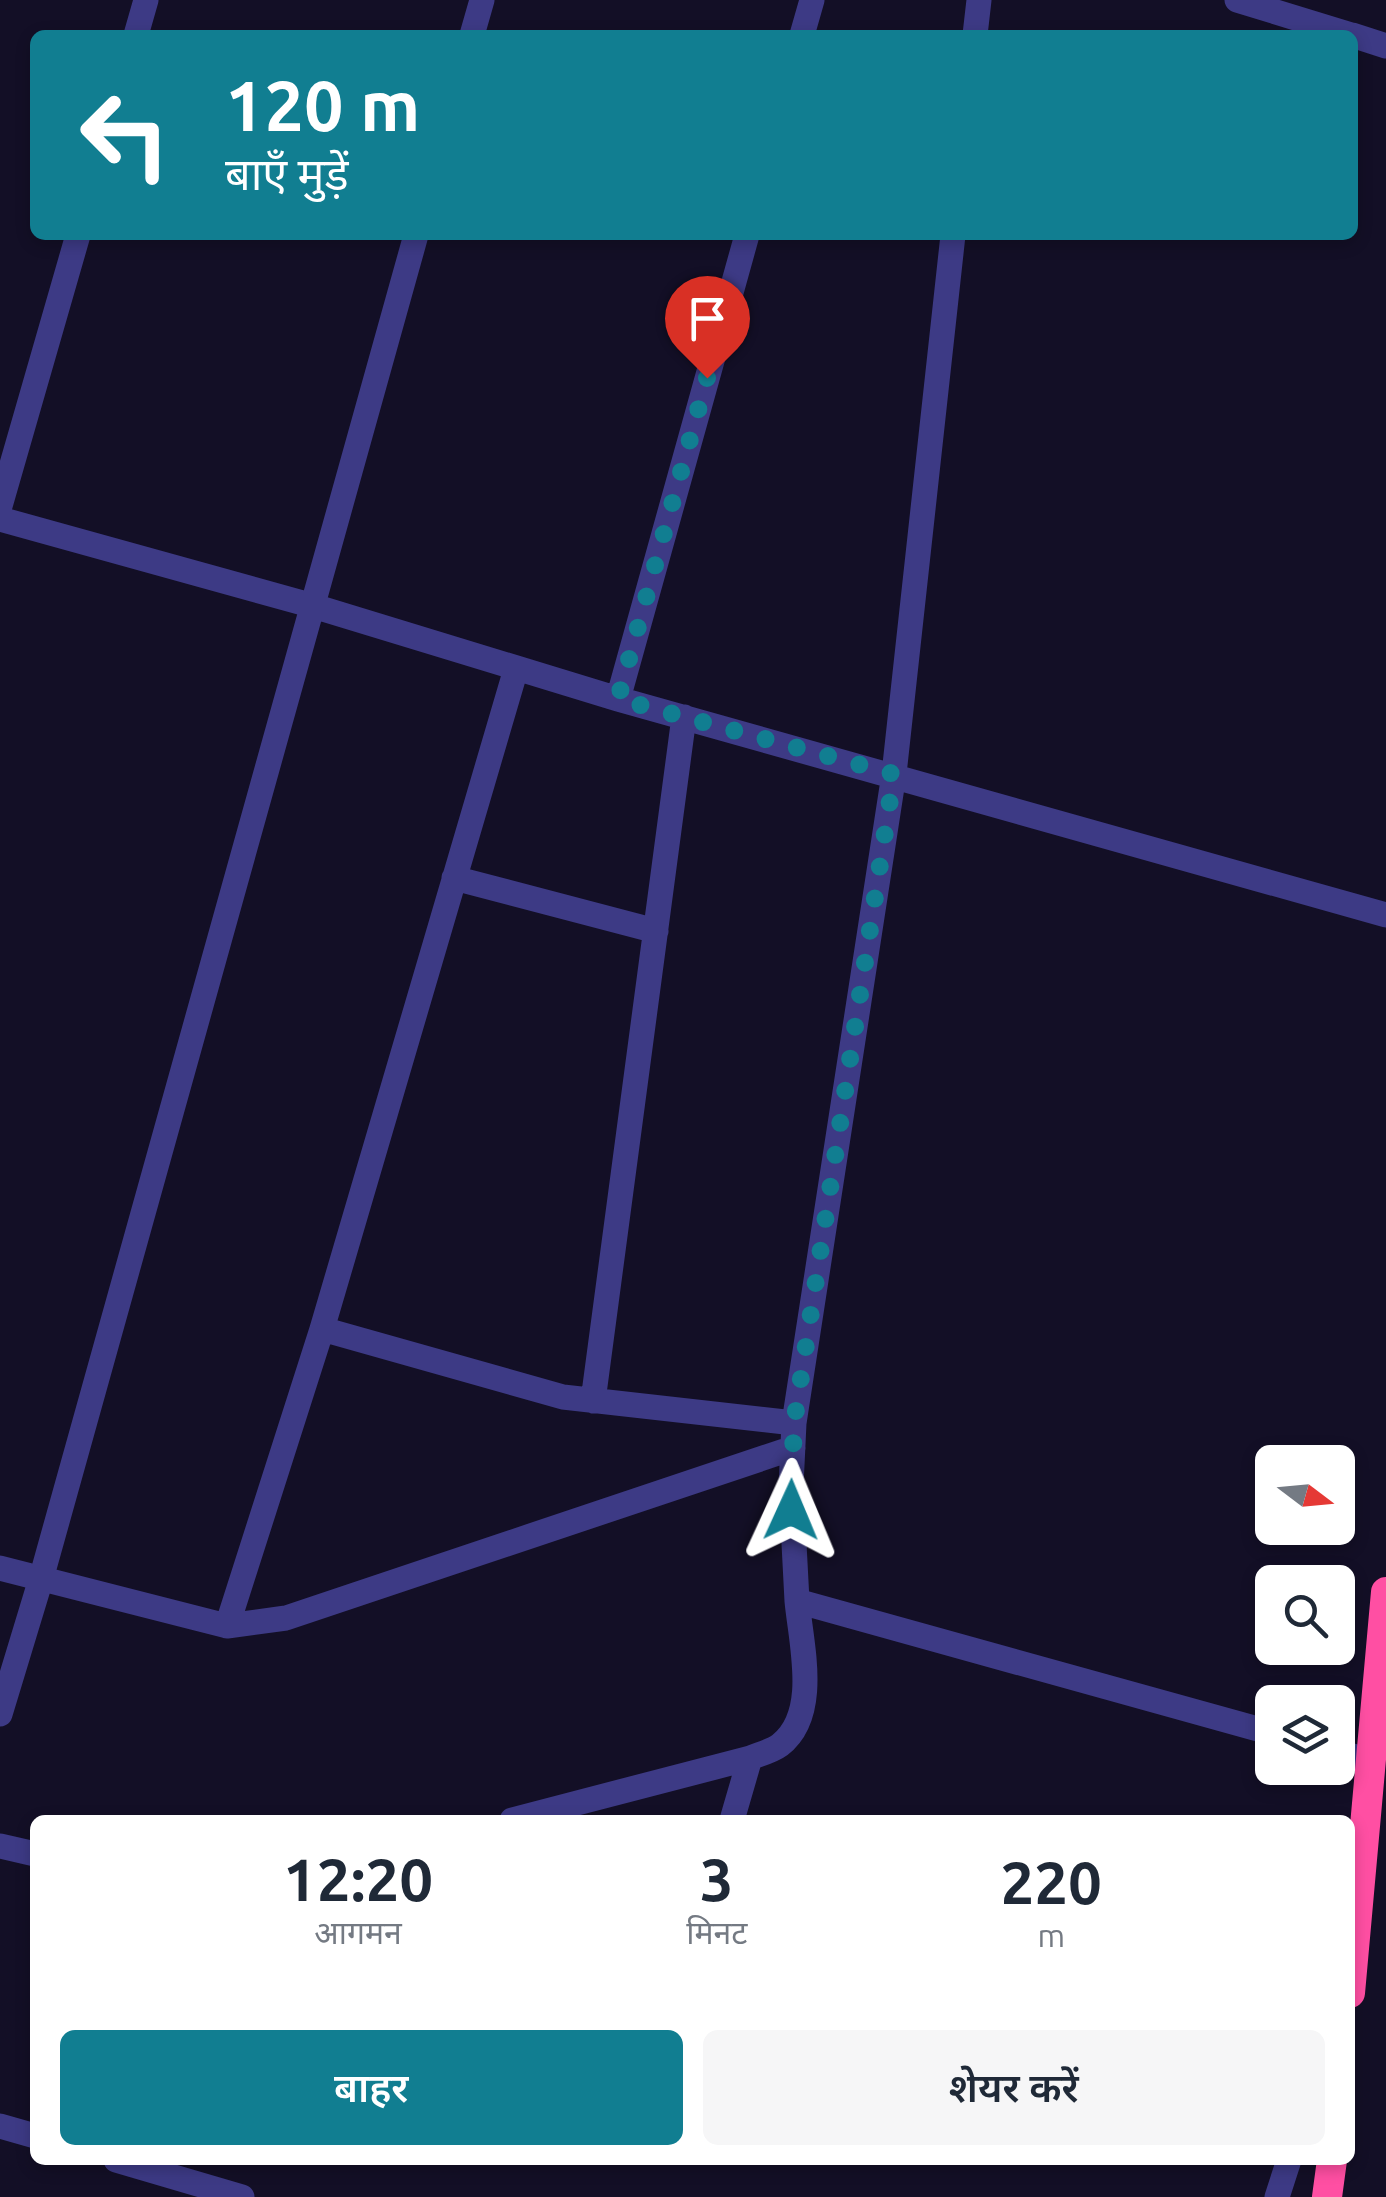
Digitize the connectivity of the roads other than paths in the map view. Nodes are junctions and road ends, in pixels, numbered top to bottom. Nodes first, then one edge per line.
1 (146, 0) edge
2 (482, 0) edge
3 (812, 0) edge
4 (979, 0) edge
5 (1237, 0) edge
6 (137, 30) edge
7 (473, 30) edge
8 (803, 30) edge
9 (976, 30) edge
10 (1336, 30) edge
11 (1358, 37) edge
12 (1386, 46) edge
13 (77, 240) edge
14 (415, 240) edge
15 (745, 240) edge
16 (952, 240) edge
17 (0, 506) edge
18 (0, 519) edge
19 (310, 606) junction
20 (516, 668) junction
21 (618, 699) junction
22 (684, 718) junction
23 (894, 774) junction
24 (454, 878) junction
25 (1386, 915) edge
26 (656, 931) junction
27 (322, 1328) junction
28 (593, 1401) junction
29 (794, 1436) junction
30 (0, 1568) edge
31 (41, 1578) junction
32 (1386, 1592) edge
33 (797, 1600) junction
34 (227, 1626) junction
35 (0, 1714) edge
36 (1255, 1729) edge
37 (1355, 1757) edge
38 (750, 1758) junction
39 (1368, 1760) junction
40 (531, 1815) edge
41 (733, 1815) edge
42 (0, 1846) edge
43 (30, 1853) edge
44 (1355, 1925) edge
45 (0, 2126) edge
46 (30, 2135) edge
47 (133, 2165) edge
48 (1287, 2165) edge
49 (1331, 2165) edge
50 (242, 2197) edge
51 (1276, 2197) edge
52 (1328, 2197) edge

1 - 6 street
2 - 7 street
3 - 8 street
4 - 9 street
5 - 10 street
11 - 12 street
13 - 17 street
14 - 19 street
15 - 21 street
16 - 23 street
18 - 19 street
19 - 20 street
19 - 31 street
20 - 21 street
20 - 24 street
21 - 22 street
22 - 23 street
22 - 26 street
23 - 25 street
23 - 29 street
24 - 26 street
24 - 27 street
26 - 28 street
27 - 28 street
27 - 34 street
28 - 29 street
29 - 33 street
29 - 34 street
30 - 31 street
31 - 34 street
31 - 35 street
32 - 39 highway
33 - 36 street
33 - 38 street
37 - 39 street
38 - 40 street
38 - 41 street
39 - 44 highway
42 - 43 street
45 - 46 street
47 - 50 street
48 - 51 street
49 - 52 highway

